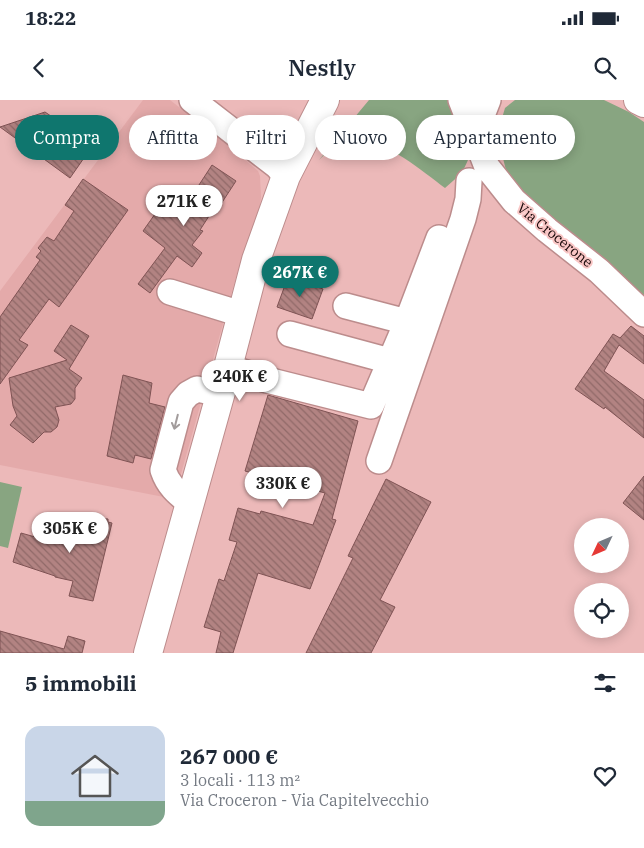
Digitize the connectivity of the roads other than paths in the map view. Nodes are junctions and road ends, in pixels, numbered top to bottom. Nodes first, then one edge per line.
1 (192, 100) edge
2 (325, 100) edge
3 (340, 100) edge
4 (461, 100) edge
5 (488, 100) edge
6 (638, 100) edge
7 (644, 103) edge
8 (308, 135) junction
9 (479, 165) junction
10 (286, 176) junction
11 (170, 292) dead end
12 (346, 306) dead end
13 (241, 314) junction
14 (644, 314) edge
15 (407, 322) junction
16 (290, 334) dead end
17 (390, 361) junction
18 (228, 367) junction
19 (221, 394) junction
20 (379, 461) dead end
21 (189, 502) junction
22 (148, 653) edge

1 - 10 street
2 - 8 main road
3 - 8 main road
4 - 9 street, Via Crocerone
5 - 9 street
6 - 7 main road
8 - 10 main road
9 - 14 street, Via Crocerone
9 - 15 street
9 - 20 street
10 - 13 main road
11 - 13 street
12 - 15 street
13 - 18 main road
15 - 17 street
16 - 17 street
17 - 18 street
18 - 19 main road
19 - 21 main road
19 -> 21 street
21 - 22 main road

